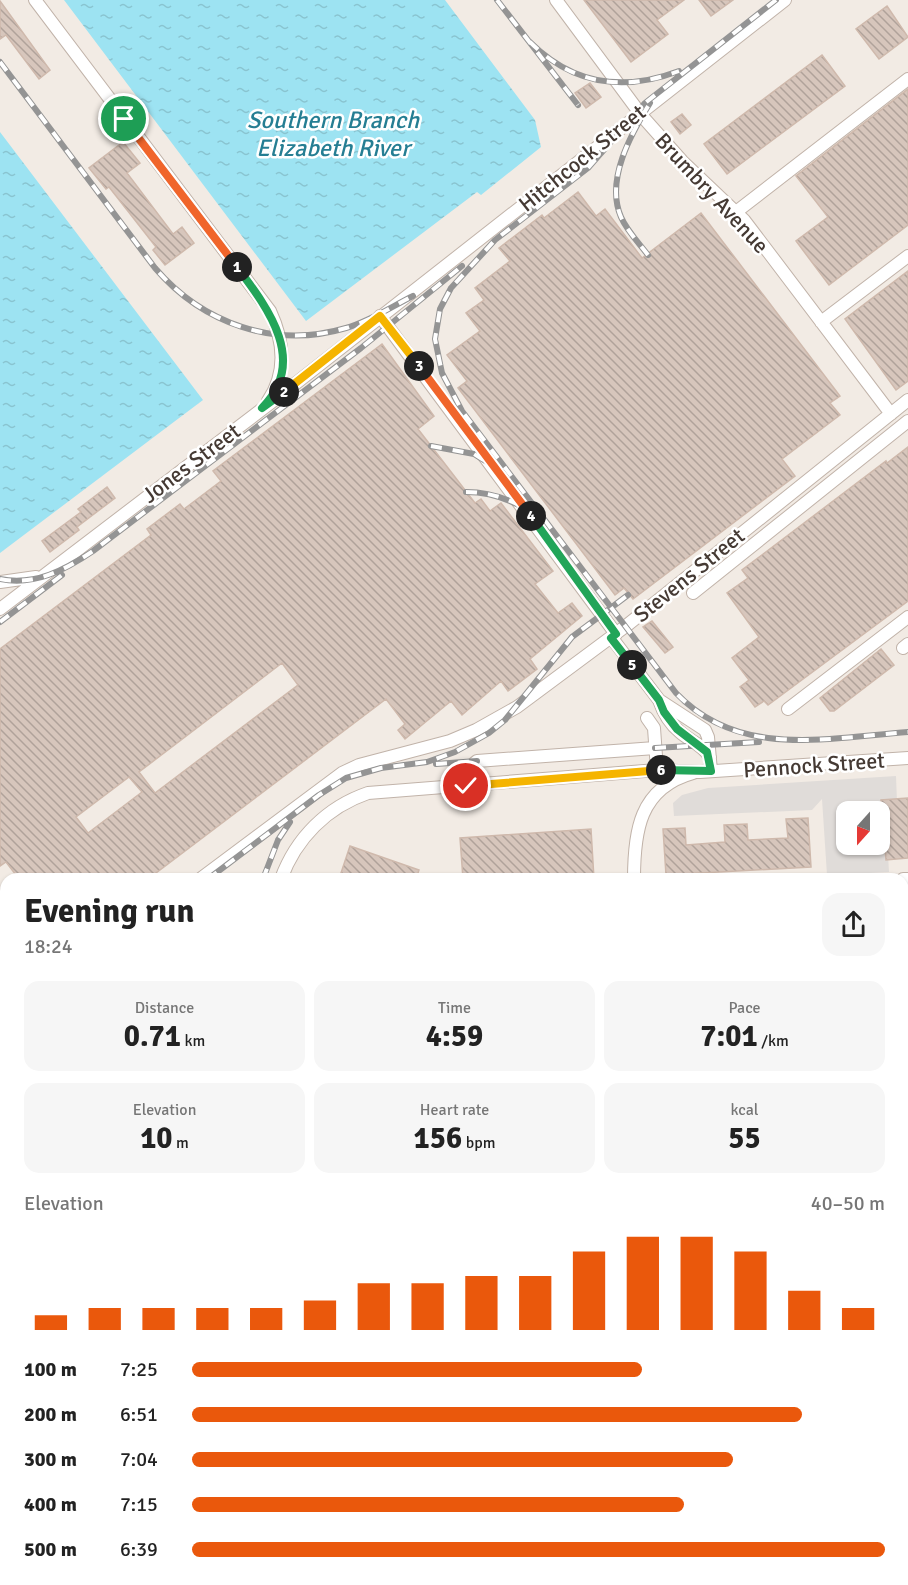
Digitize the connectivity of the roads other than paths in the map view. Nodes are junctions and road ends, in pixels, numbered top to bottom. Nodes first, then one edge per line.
1 (34, 0) edge
2 (556, 0) edge
3 (785, 0) edge
4 (908, 79) edge
5 (639, 112) junction
6 (736, 212) junction
7 (908, 256) edge
8 (380, 316) junction
9 (821, 322) junction
10 (908, 400) edge
11 (262, 408) junction
12 (891, 414) junction
13 (908, 421) edge
14 (60, 562) junction
15 (0, 582) edge
16 (693, 593) dead end
17 (0, 609) edge
18 (908, 617) edge
19 (613, 636) junction
20 (788, 709) dead end
21 (647, 718) dead end
22 (656, 748) junction
23 (908, 758) edge
24 (657, 770) junction
25 (705, 771) junction
26 (466, 786) junction
27 (208, 873) edge
28 (284, 873) edge
29 (634, 873) edge

1 - 11 street
2 - 5 street, Brumbry Avenue
3 - 5 street, Hitchcock Street
4 - 6 street
5 - 6 street, Brumbry Avenue
5 - 8 street, Hitchcock Street
6 - 9 street, Brumbry Avenue
7 - 9 street
8 - 11 street, Jones Street
8 - 19 street
9 - 12 street, Brumbry Avenue
10 - 12 street, Stevens Street
11 - 14 street, Jones Street
12 - 19 street, Stevens Street
13 - 16 street, Stevens Street
14 - 15 street
14 - 17 street, Jones Street
18 - 20 street
19 - 25 street
19 - 27 street, Stevens Street
21 - 22 street
22 - 24 street
22 - 26 street
23 - 25 street, Pennock Street
24 - 25 street, Pennock Street
24 - 26 street, Pennock Street
25 - 29 street
26 - 28 street, Pennock Street

